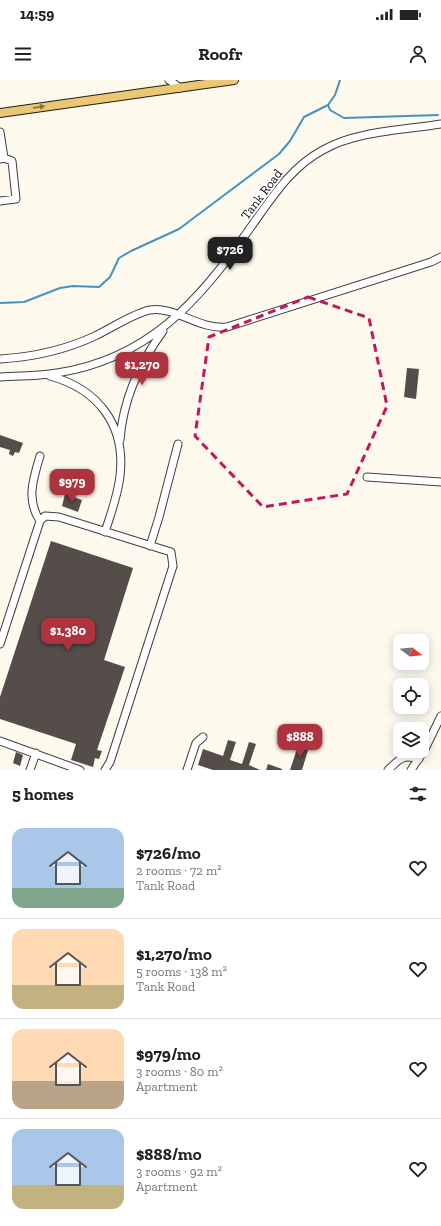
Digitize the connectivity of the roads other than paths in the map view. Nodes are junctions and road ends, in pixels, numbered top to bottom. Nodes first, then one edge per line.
1 (169, 80) edge
2 (234, 80) edge
3 (180, 88) junction
4 (0, 112) edge
5 (441, 124) edge
6 (0, 132) edge
7 (2, 159) edge
8 (0, 201) edge
9 (441, 256) edge
10 (178, 316) junction
11 (166, 327) junction
12 (0, 359) edge
13 (46, 375) junction
14 (0, 377) edge
15 (178, 444) dead end
16 (120, 446) junction
17 (40, 456) dead end
18 (368, 477) dead end
19 (441, 482) edge
20 (40, 521) junction
21 (105, 532) junction
22 (150, 546) junction
23 (0, 642) edge
24 (441, 716) edge
25 (203, 738) dead end
26 (0, 741) edge
27 (36, 753) junction
28 (419, 759) junction
29 (30, 770) edge
30 (80, 770) edge
31 (105, 770) edge
32 (188, 770) edge
33 (388, 770) edge
34 (411, 770) edge

1 - 3 street
2 - 3 main road
4 -> 3 main road
5 - 10 street, Tank Road
6 - 7 street
7 - 8 street
9 - 10 street
10 - 11 street, Tank Road
10 - 12 street
11 - 13 street, Tank Road
11 - 16 street
13 - 14 street, Tank Road
13 - 16 street
15 - 22 street
16 - 21 street
17 - 20 street
18 - 19 street
20 - 21 street
20 - 23 street
21 - 22 street
22 - 31 street
24 - 28 street
25 - 32 street
26 - 27 street
27 - 29 street
27 - 30 street
28 - 33 street
28 - 34 street

